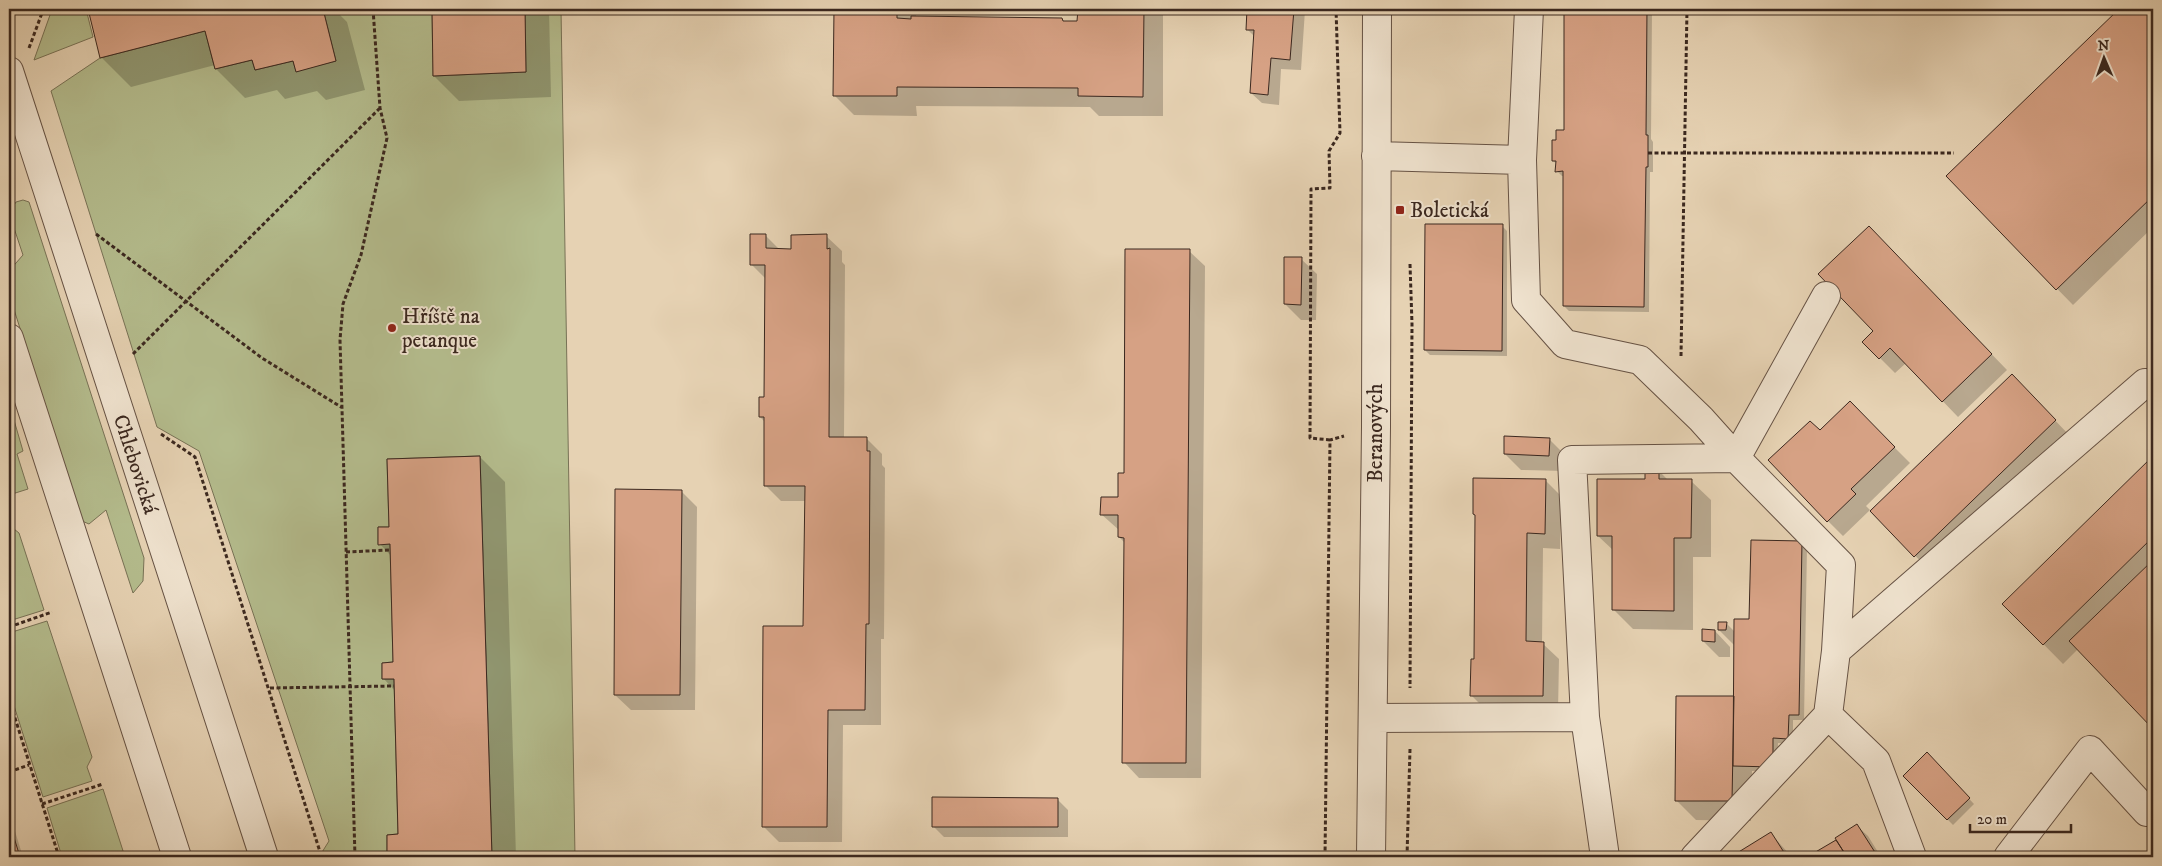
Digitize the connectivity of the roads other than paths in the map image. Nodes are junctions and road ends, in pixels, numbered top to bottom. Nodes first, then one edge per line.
1 (1377, 9) edge
2 (1529, 9) edge
3 (9, 70) edge
4 (1376, 156) junction
5 (1522, 160) junction
6 (1826, 296) dead end
7 (9, 338) edge
8 (2145, 383) dead end
9 (1736, 458) junction
10 (1836, 651) junction
11 (1828, 715) junction
12 (1585, 717) junction
13 (1373, 718) junction
14 (2153, 807) edge
15 (177, 857) edge
16 (264, 857) edge
17 (1371, 857) edge
18 (1605, 857) edge
19 (1695, 857) edge
20 (1912, 857) edge
21 (2008, 857) edge

1 - 4 street, Beranových
2 - 5 street
3 - 16 street, Chlebovická
4 - 5 street
4 - 13 street, Beranových
5 - 9 street
6 - 9 street
7 - 15 street
8 - 10 street
9 - 10 street
9 - 12 street
10 - 11 street
11 - 19 street
11 - 20 street
12 - 13 street
12 - 18 street
13 - 17 street, Beranových
14 - 21 street

